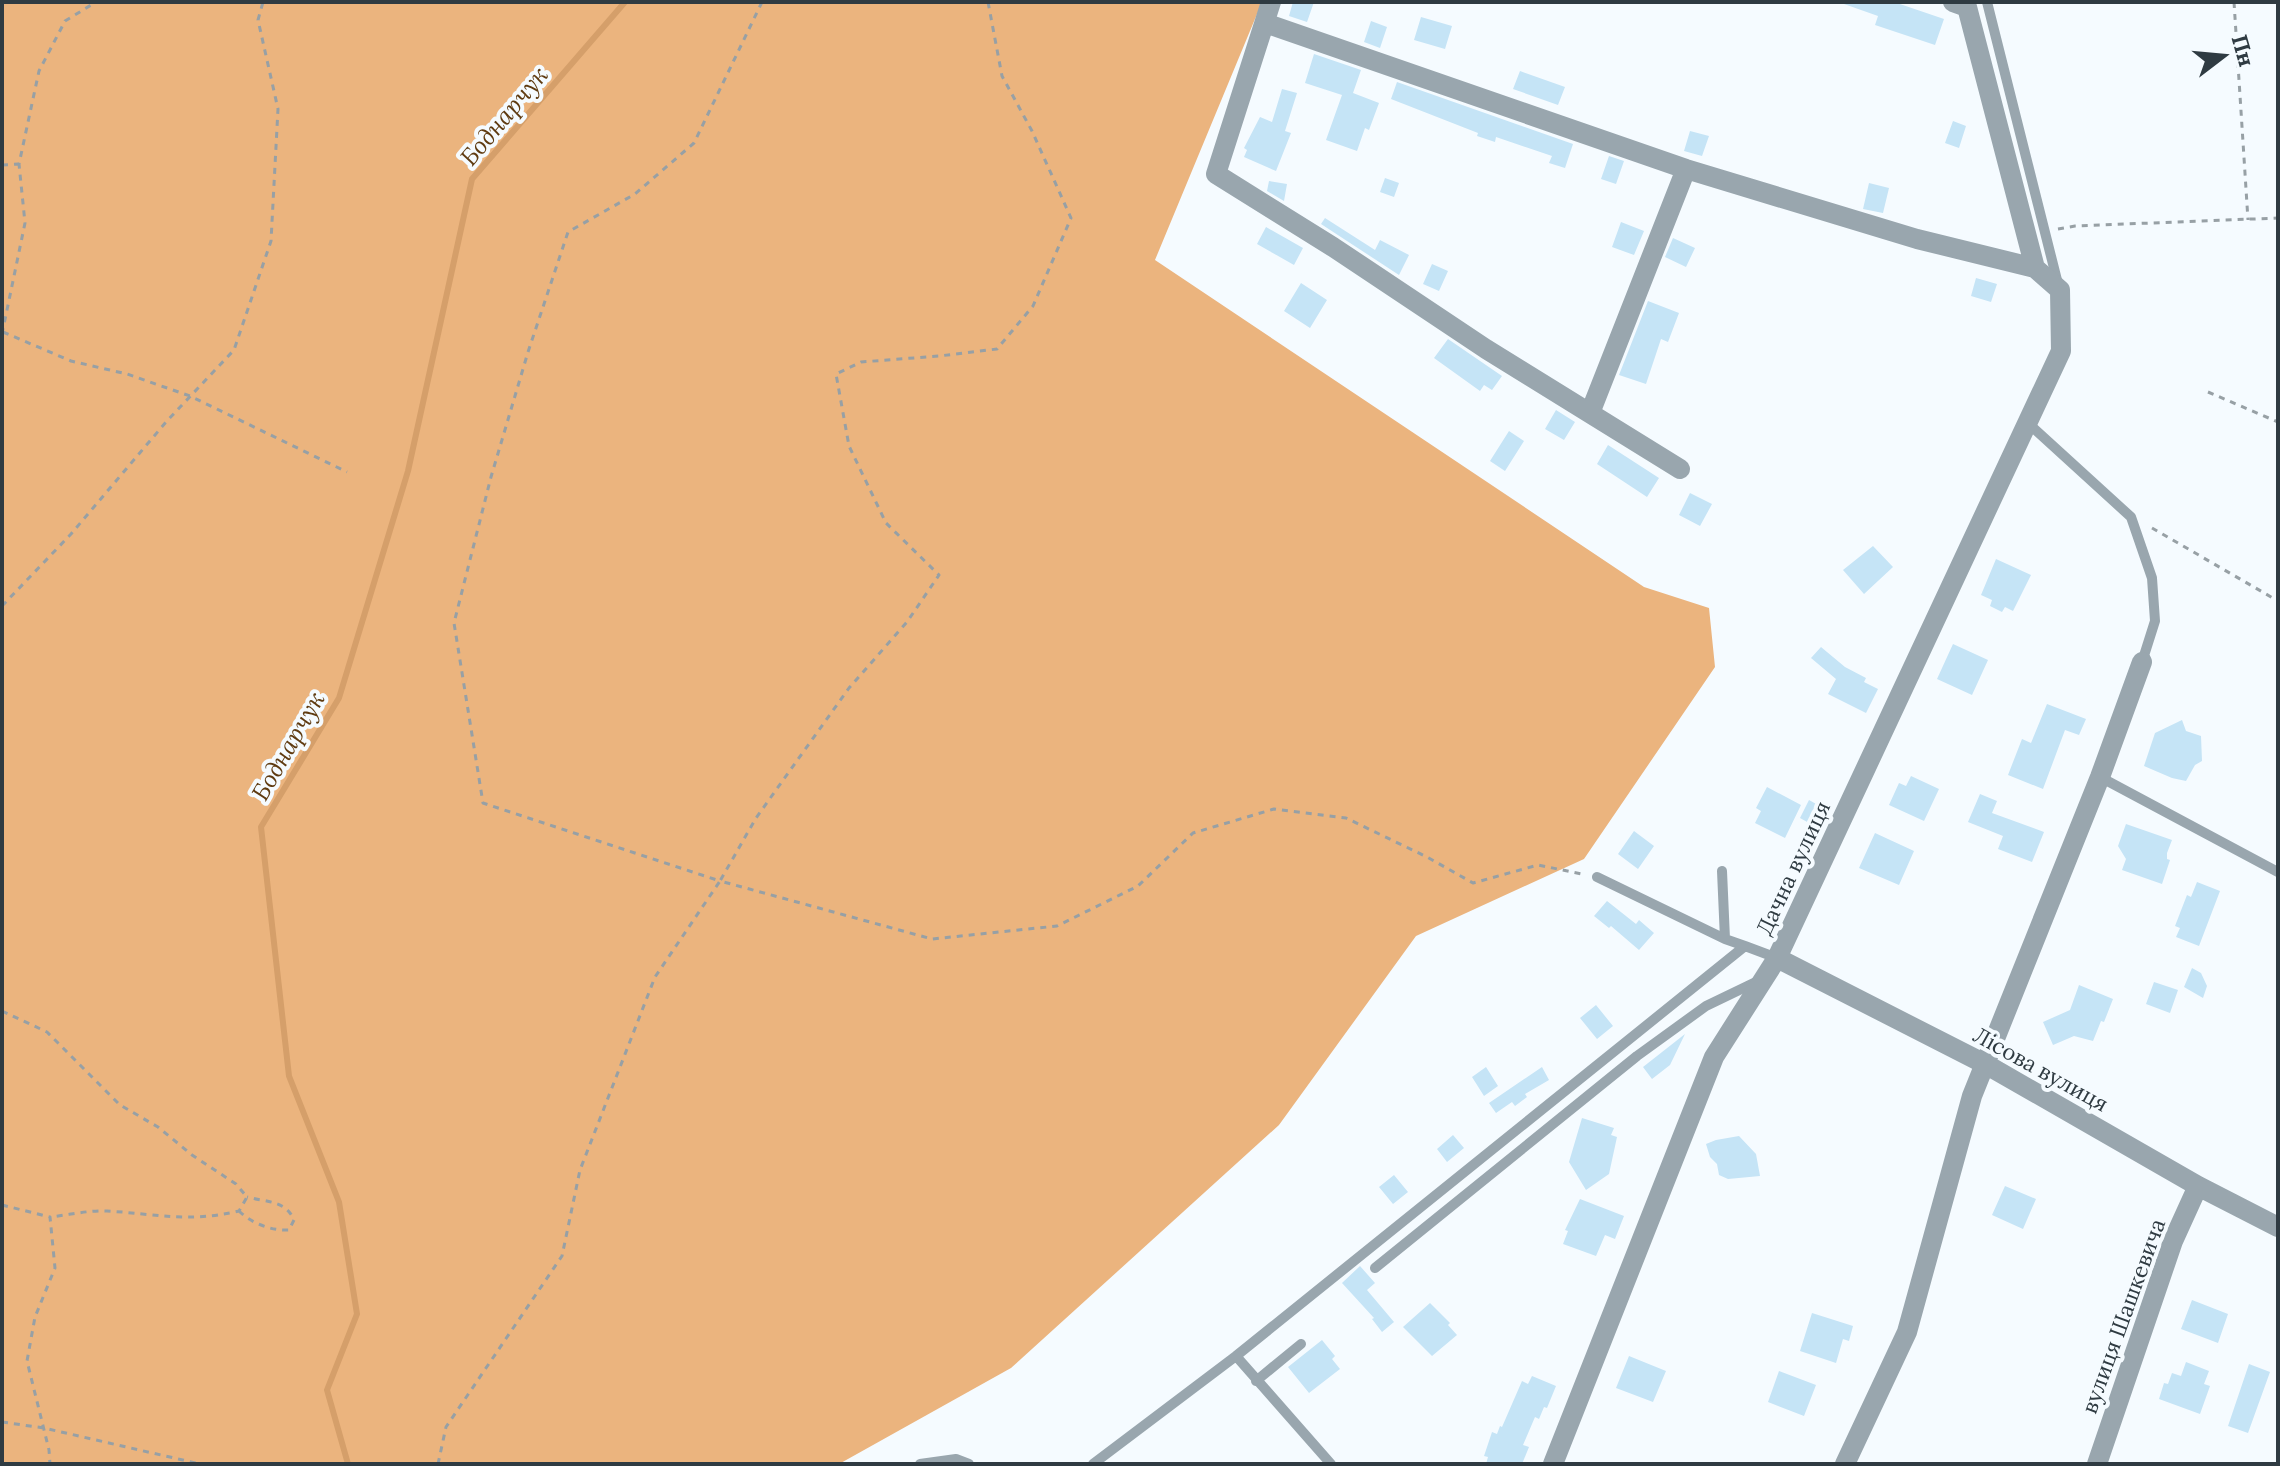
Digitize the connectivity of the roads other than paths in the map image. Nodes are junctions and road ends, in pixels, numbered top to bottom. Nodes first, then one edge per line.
1 (1271, 2) edge
2 (1953, 2) edge
3 (1987, 2) edge
4 (1265, 23) junction
5 (1686, 169) junction
6 (2035, 268) junction
7 (2060, 290) junction
8 (1590, 413) junction
9 (2028, 423) junction
10 (1680, 469) dead end
11 (2142, 662) joint
12 (2100, 777) junction
13 (1722, 871) dead end
14 (2278, 872) edge
15 (1597, 877) road end
16 (1725, 939) junction
17 (1745, 946) junction
18 (1777, 958) junction
19 (1764, 978) junction
20 (1987, 1065) junction
21 (2198, 1186) junction
22 (2278, 1227) edge
23 (1375, 1268) dead end
24 (1301, 1344) dead end
25 (1236, 1356) junction
26 (1256, 1381) junction
27 (920, 1464) edge
28 (969, 1464) edge
29 (1093, 1464) edge
30 (1331, 1464) edge
31 (1553, 1464) edge
32 (1845, 1464) edge
33 (2097, 1464) edge

1 - 4 street
2 - 6 street
3 - 7 lane
4 - 5 street
4 - 8 street
5 - 6 street
5 - 8 street
6 - 7 street
7 - 9 street, Дачна вулиця
8 - 10 street
9 - 11 lane
9 - 18 street, Дачна вулиця
11 - 12 street
12 - 14 lane
12 - 20 street
13 - 16 lane
15 - 16 lane
16 - 17 lane
17 - 18 lane
17 - 25 lane
18 - 19 street, Дачна вулиця
18 - 20 street, Лісова вулиця
19 - 23 lane
19 - 31 street, Дачна вулиця
20 - 21 street, Лісова вулиця
20 - 32 street
21 - 22 street, Лісова вулиця
21 - 33 street, вулиця Шашкевича
24 - 26 lane
25 - 26 lane
25 - 29 lane
26 - 30 lane
27 - 28 lane

